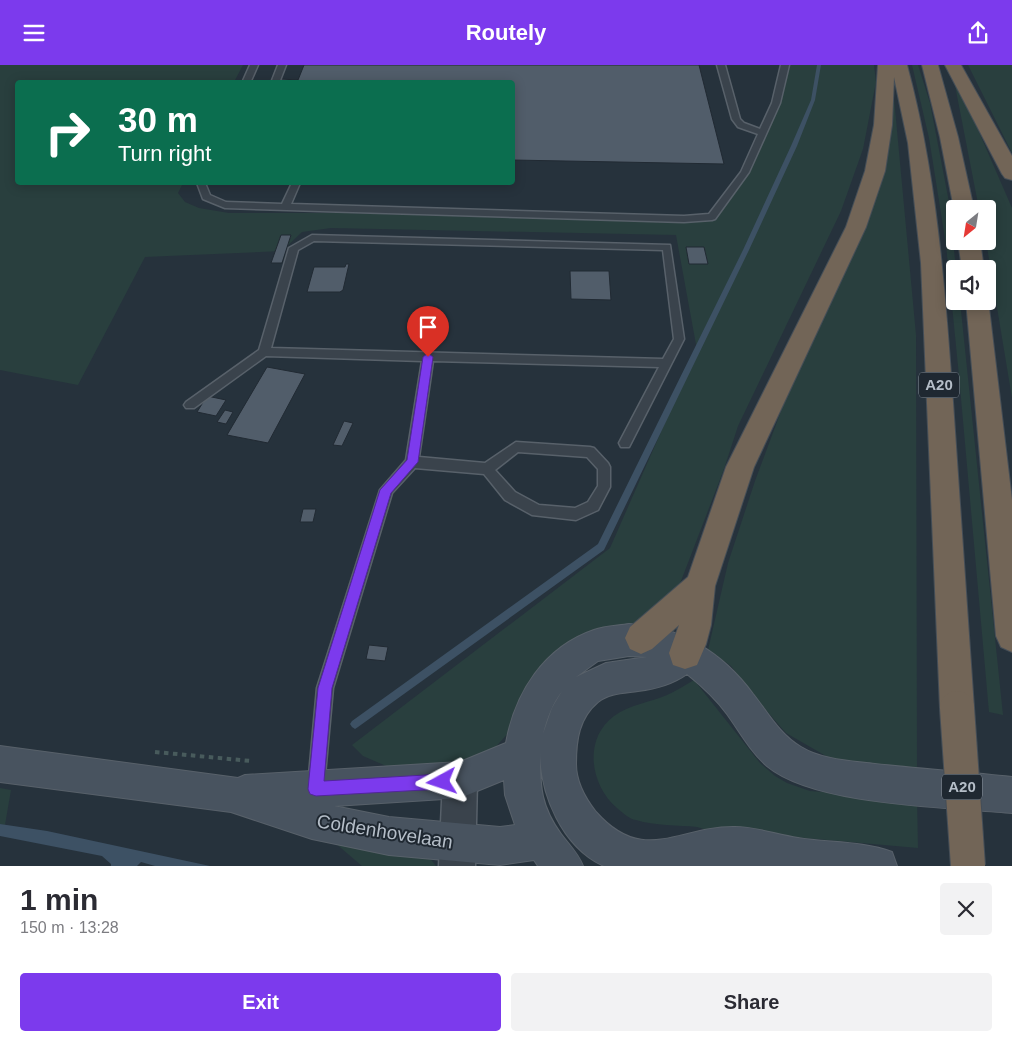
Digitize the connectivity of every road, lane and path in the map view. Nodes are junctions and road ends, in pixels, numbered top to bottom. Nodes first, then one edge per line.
1 (254, 65) edge
2 (282, 65) edge
3 (721, 65) edge
4 (784, 65) edge
5 (886, 65) edge
6 (899, 65) edge
7 (930, 65) edge
8 (953, 65) edge
9 (247, 80) edge
10 (276, 80) edge
11 (762, 133) junction
12 (1012, 174) edge
13 (202, 185) edge
14 (295, 185) edge
15 (962, 200) edge
16 (286, 206) junction
17 (978, 310) edge
18 (264, 352) junction
19 (428, 357) junction
20 (666, 363) junction
21 (190, 405) dead end
22 (624, 443) dead end
23 (412, 462) junction
24 (487, 469) junction
25 (700, 586) junction
26 (1012, 637) edge
27 (641, 639) junction
28 (686, 653) junction
29 (521, 755) junction
30 (0, 764) edge
31 (460, 780) junction
32 (1012, 795) edge
33 (314, 804) junction
34 (553, 853) edge
35 (458, 855) edge
36 (789, 857) junction
37 (752, 866) edge
38 (878, 866) edge
39 (968, 866) edge

1 - 9 lane
2 - 10 lane
3 - 11 lane
4 - 11 lane
5 - 25 highway
6 - 39 highway, A20, bridge
7 - 15 highway
8 - 12 highway
11 - 16 lane
13 - 16 lane
14 - 16 lane
17 - 26 highway
18 - 19 lane
18 - 20 lane
18 - 21 lane
19 - 20 lane
19 - 23 lane
20 - 22 lane
23 - 24 lane
23 - 33 lane
24 - 24 lane
25 - 27 highway
25 - 28 highway
27 - 28 main road
27 - 29 main road
28 - 32 main road
28 - 36 main road
29 - 31 main road, Coldenhovelaan
29 - 34 main road
30 - 33 main road, Coldenhovelaan
31 - 33 main road, Coldenhovelaan
31 - 35 street
33 - 35 main road, Coldenhovelaan
34 - 35 main road, Coldenhovelaan
36 - 37 main road
36 - 38 main road

